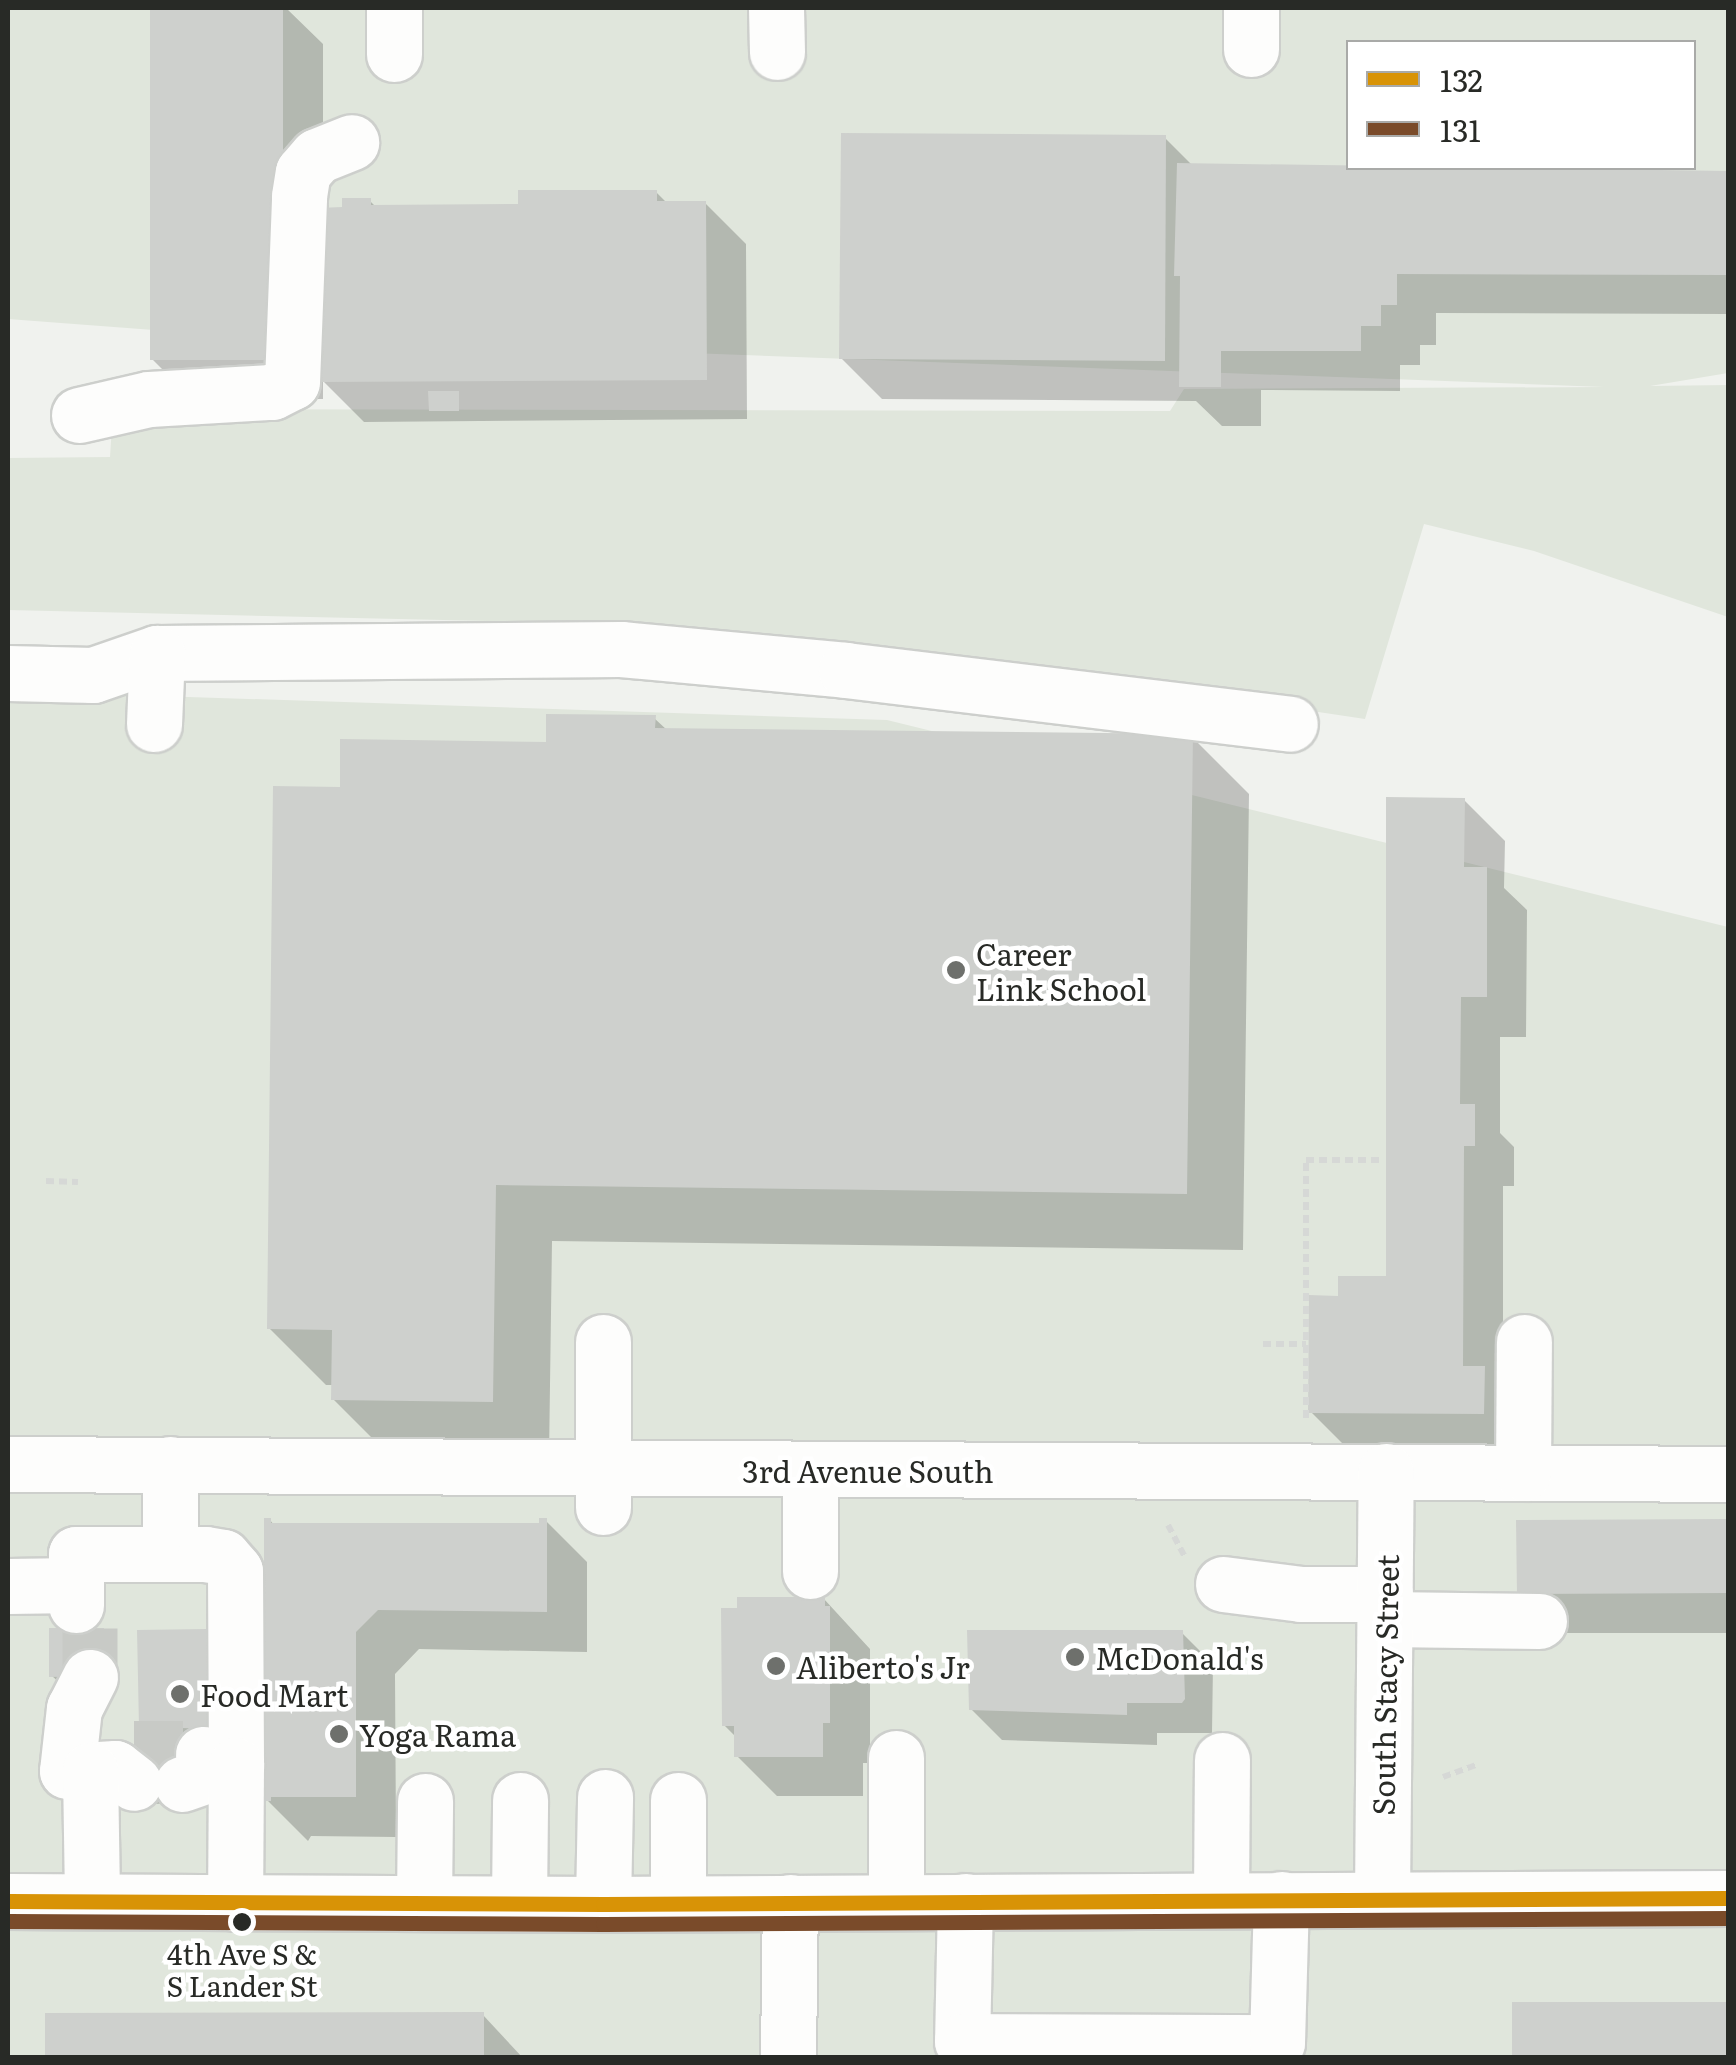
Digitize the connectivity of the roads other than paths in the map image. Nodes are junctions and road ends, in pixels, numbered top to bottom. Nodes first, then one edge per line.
1 (351, 142) dead end
2 (78, 415) dead end
3 (156, 654) junction
4 (8, 673) edge
5 (154, 724) dead end
6 (1290, 724) dead end
7 (603, 1342) dead end
8 (1524, 1342) dead end
9 (8, 1464) edge
10 (170, 1464) junction
11 (810, 1470) junction
12 (1386, 1471) junction
13 (1524, 1473) junction
14 (1728, 1474) edge
15 (603, 1487) junction
16 (188, 1554) junction
17 (810, 1571) dead end
18 (1205, 1572) road end
19 (8, 1586) edge
20 (1385, 1606) junction
21 (1539, 1620) dead end
22 (74, 1644) junction
23 (896, 1758) dead end
24 (1222, 1760) dead end
25 (236, 1765) junction
26 (140, 1767) junction
27 (605, 1797) dead end
28 (425, 1800) dead end
29 (520, 1800) dead end
30 (678, 1800) dead end
31 (1382, 1898) junction
32 (1728, 1898) edge
33 (1281, 1899) junction
34 (8, 1900) edge
35 (1222, 1900) junction
36 (92, 1901) junction
37 (896, 1901) junction
38 (965, 1901) junction
39 (790, 1902) junction
40 (235, 1903) junction
41 (424, 1903) junction
42 (519, 1903) junction
43 (678, 1903) junction
44 (603, 1904) junction
45 (788, 2058) edge

1 - 2 street
3 - 4 street
3 - 5 street
3 - 6 street
7 - 15 street
8 - 13 street
9 - 10 street, 3rd Avenue South
10 - 15 street, 3rd Avenue South
10 - 16 street
11 - 12 street, 3rd Avenue South
11 - 15 street, 3rd Avenue South
11 - 17 street
12 - 13 street, 3rd Avenue South
12 - 20 street, South Stacy Street
13 - 14 street, 3rd Avenue South
16 - 22 street
16 - 25 street
18 - 20 street
19 - 22 street
20 - 21 street
20 - 31 street, South Stacy Street
22 - 26 street
23 - 37 street
24 - 35 street
25 - 26 street
25 - 40 street
26 - 36 street
27 - 44 street
28 - 41 street
29 - 42 street
30 - 43 street
31 - 32 street
31 - 33 street
33 - 35 street
33 - 38 street
34 - 36 street
35 - 38 street
36 - 40 street
37 - 38 street
37 - 39 street
39 - 43 street
39 - 45 street
40 - 41 street
41 - 42 street
42 - 44 street
43 - 44 street

